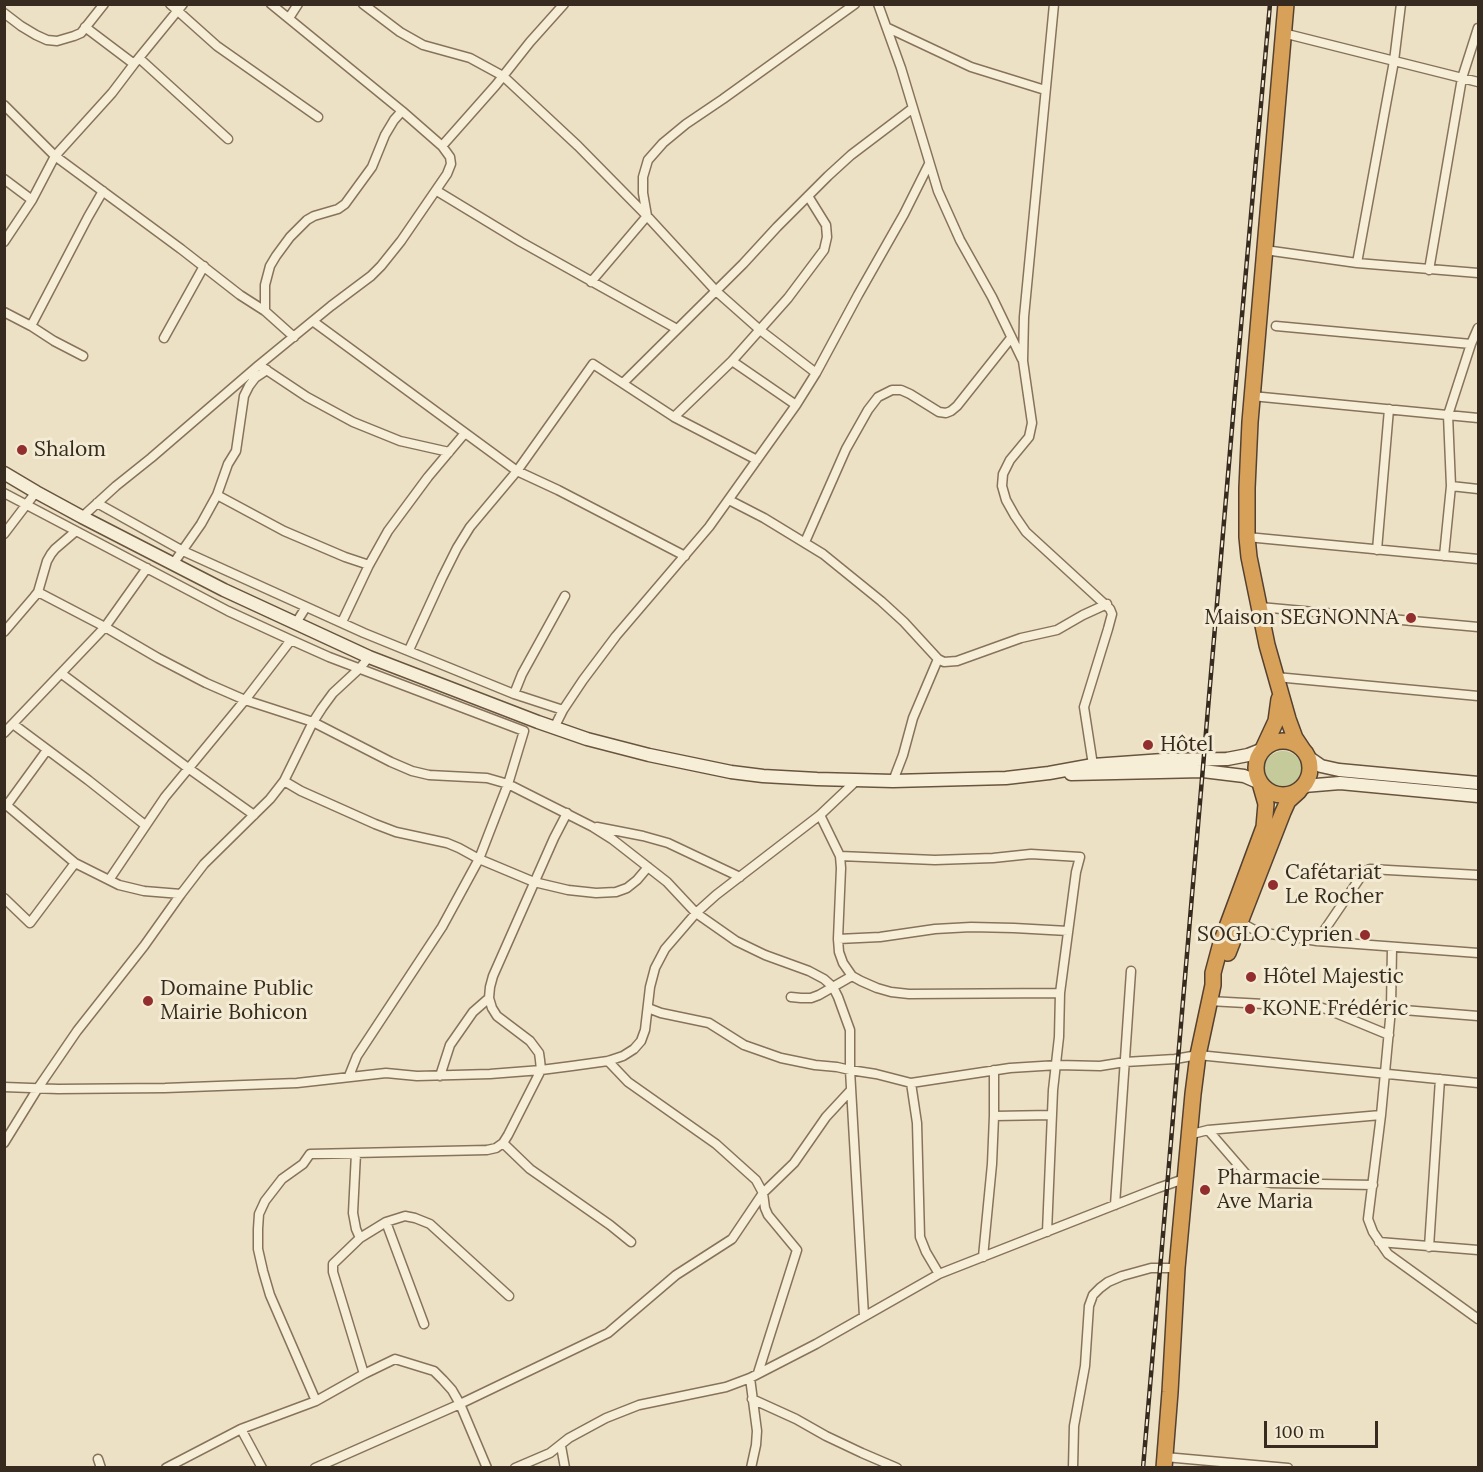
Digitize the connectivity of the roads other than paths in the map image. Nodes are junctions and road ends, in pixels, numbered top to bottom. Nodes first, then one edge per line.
1 (104, 4) edge
2 (170, 4) edge
3 (272, 4) edge
4 (298, 4) edge
5 (363, 4) edge
6 (379, 4) edge
7 (564, 4) edge
8 (855, 4) edge
9 (878, 4) edge
10 (1054, 4) edge
11 (1286, 4) edge
12 (1401, 4) edge
13 (180, 8) edge
14 (4, 13) edge
15 (374, 14) junction
16 (289, 18) junction
17 (85, 27) junction
18 (888, 28) junction
19 (1479, 28) edge
20 (1283, 33) junction
21 (136, 61) junction
22 (1394, 61) junction
23 (503, 76) junction
24 (1462, 78) junction
25 (1479, 82) edge
26 (1045, 90) junction
27 (4, 105) edge
28 (913, 108) junction
29 (402, 111) junction
30 (318, 117) dead end
31 (228, 139) dead end
32 (442, 146) junction
33 (55, 156) junction
34 (929, 164) junction
35 (4, 179) edge
36 (103, 191) junction
37 (437, 191) junction
38 (808, 196) junction
39 (32, 200) junction
40 (647, 216) junction
41 (4, 242) edge
42 (1265, 250) junction
43 (1357, 263) junction
44 (204, 266) junction
45 (1429, 270) junction
46 (1479, 273) edge
47 (591, 282) junction
48 (716, 291) junction
49 (265, 311) junction
50 (4, 312) edge
51 (314, 322) junction
52 (31, 326) junction
53 (1276, 326) dead end
54 (1479, 328) edge
55 (676, 330) junction
56 (759, 330) junction
57 (294, 337) junction
58 (164, 338) dead end
59 (1011, 338) junction
60 (1471, 344) junction
61 (83, 356) dead end
62 (732, 361) junction
63 (1023, 361) junction
64 (263, 367) junction
65 (816, 373) junction
66 (623, 383) junction
67 (1252, 396) junction
68 (796, 405) junction
69 (1389, 409) junction
70 (1448, 415) junction
71 (674, 417) junction
72 (1479, 418) edge
73 (465, 433) junction
74 (449, 452) junction
75 (757, 460) junction
76 (517, 471) junction
77 (4, 473) edge
78 (1451, 486) junction
79 (1479, 489) edge
80 (36, 492) junction
81 (4, 493) edge
82 (217, 495) junction
83 (729, 500) junction
84 (97, 503) junction
85 (26, 504) junction
86 (82, 517) junction
87 (76, 531) junction
88 (4, 534) edge
89 (1247, 537) junction
90 (805, 542) junction
91 (1377, 550) junction
92 (183, 551) junction
93 (685, 556) junction
94 (1444, 556) junction
95 (1479, 559) edge
96 (173, 564) junction
97 (369, 565) junction
98 (147, 568) junction
99 (38, 592) junction
100 (565, 596) dead end
101 (1107, 604) junction
102 (306, 607) junction
103 (1260, 607) junction
104 (342, 622) junction
105 (296, 623) junction
106 (105, 627) junction
107 (1479, 627) edge
108 (4, 632) edge
109 (291, 640) junction
110 (409, 650) junction
111 (369, 657) junction
112 (938, 659) junction
113 (360, 668) junction
114 (62, 674) junction
115 (1276, 677) junction
116 (1280, 693) junction
117 (514, 694) junction
118 (1479, 696) edge
119 (245, 700) junction
120 (563, 710) junction
121 (313, 722) junction
122 (13, 724) junction
123 (554, 728) junction
124 (4, 733) edge
125 (1263, 749) junction
126 (47, 750) junction
127 (1305, 753) junction
128 (1093, 765) junction
129 (188, 768) junction
130 (1049, 773) junction
131 (857, 780) junction
132 (284, 781) junction
133 (893, 781) junction
134 (1260, 783) junction
135 (1479, 783) edge
136 (508, 784) junction
137 (1301, 789) junction
138 (1479, 796) edge
139 (6, 804) edge
140 (567, 813) junction
141 (254, 814) junction
142 (820, 815) junction
143 (145, 825) junction
144 (593, 826) junction
145 (840, 856) junction
146 (479, 859) junction
147 (75, 863) junction
148 (648, 867) junction
149 (1479, 874) edge
150 (740, 877) junction
151 (109, 880) junction
152 (534, 882) junction
153 (181, 894) junction
154 (4, 898) edge
155 (696, 913) junction
156 (1240, 922) junction
157 (1068, 931) junction
158 (838, 939) junction
159 (1317, 941) junction
160 (1392, 947) junction
161 (1479, 953) edge
162 (1131, 971) dead end
163 (852, 976) junction
164 (1213, 985) junction
165 (833, 987) junction
166 (1060, 993) junction
167 (791, 997) dead end
168 (489, 998) junction
169 (1209, 1001) junction
170 (648, 1008) junction
171 (1391, 1009) junction
172 (1479, 1016) edge
173 (1389, 1035) junction
174 (1198, 1054) junction
175 (608, 1061) junction
176 (1125, 1062) junction
177 (1055, 1066) junction
178 (541, 1070) junction
179 (850, 1070) junction
180 (994, 1070) junction
181 (1385, 1073) junction
182 (349, 1076) junction
183 (440, 1076) junction
184 (1440, 1079) junction
185 (911, 1083) junction
186 (1479, 1083) edge
187 (4, 1088) edge
188 (38, 1088) junction
189 (851, 1090) junction
190 (1052, 1115) junction
191 (1381, 1115) junction
192 (994, 1116) junction
193 (1208, 1130) junction
194 (1188, 1135) junction
195 (4, 1143) edge
196 (503, 1143) junction
197 (356, 1153) junction
198 (1184, 1179) junction
199 (1373, 1185) junction
200 (763, 1193) junction
201 (1115, 1205) junction
202 (386, 1221) junction
203 (1047, 1232) junction
204 (360, 1238) junction
205 (631, 1242) dead end
206 (1379, 1242) junction
207 (1429, 1247) junction
208 (1479, 1250) edge
209 (983, 1257) junction
210 (1177, 1269) junction
211 (939, 1274) junction
212 (509, 1296) dead end
213 (864, 1316) junction
214 (1479, 1319) edge
215 (424, 1324) dead end
216 (759, 1373) junction
217 (364, 1374) junction
218 (750, 1378) junction
219 (752, 1400) junction
220 (316, 1401) junction
221 (460, 1404) junction
222 (241, 1429) junction
223 (561, 1446) junction
224 (1164, 1462) edge
225 (166, 1467) edge
226 (262, 1467) edge
227 (315, 1467) edge
228 (487, 1467) edge
229 (515, 1467) edge
230 (565, 1467) edge
231 (751, 1467) edge
232 (897, 1467) edge
233 (1073, 1467) edge
234 (1288, 1467) edge

1 - 17 street
2 - 13 street
3 - 16 street
4 - 16 street
5 - 15 street
6 - 15 street
7 - 23 street
8 - 40 street
9 - 18 street
10 - 26 street
11 - 20 highway
12 - 22 street
13 - 21 street
13 - 30 street
14 - 17 street
15 - 23 street
16 - 29 street
17 - 21 street
18 - 26 street
18 - 28 street
19 - 24 street
20 - 22 street
20 - 42 highway
21 - 31 street
21 - 33 street
22 - 24 street
22 - 43 street
23 - 32 street
23 - 40 street
24 - 25 street
24 - 45 street
26 - 63 street
27 - 33 street
28 - 34 street
28 - 38 street
29 - 32 street
29 - 49 street
32 - 37 street
33 - 36 street
33 - 39 street
34 - 59 street
34 - 65 street
35 - 39 street
36 - 44 street
36 - 52 street
37 - 47 street
37 - 51 street
38 - 48 street
38 - 56 street
39 - 41 street
40 - 47 street
40 - 48 street
42 - 43 street
42 - 67 highway
43 - 45 street
44 - 49 street
44 - 58 street
45 - 46 street
47 - 55 street
48 - 55 street
48 - 56 street
49 - 57 street
50 - 52 street
51 - 57 street
51 - 73 street
52 - 61 street
53 - 60 street
54 - 60 street
55 - 66 street
56 - 62 street
56 - 65 street
57 - 64 street
59 - 63 street
59 - 90 street
60 - 70 street
62 - 68 street
62 - 71 street
63 - 101 street
64 - 74 street
64 - 82 street
64 - 84 street
65 - 68 street
66 - 71 street
66 - 76 street
67 - 69 street
67 - 89 highway
68 - 75 street
69 - 70 street
69 - 91 street
70 - 72 street
70 - 78 street
71 - 75 street
73 - 74 street
73 - 76 street
74 - 97 street
75 - 83 street
76 - 93 street
76 - 110 street
77 - 80 main road
78 - 79 street
78 - 94 street
80 - 85 street
80 - 86 main road
81 - 85 street
82 - 92 street
82 - 97 street
83 - 90 street
83 - 93 street
84 - 86 street
84 - 92 street
85 - 87 street
85 - 88 street
86 - 96 main road
87 - 98 street
87 - 99 street
89 - 91 street
89 - 103 highway
90 - 112 street
91 - 94 street
92 - 96 street
92 - 102 street
93 - 120 street
94 - 95 street
96 - 105 main road
97 - 104 street
98 - 106 street
98 - 109 street
99 - 106 street
99 - 108 street
100 - 117 street
101 - 112 street
101 - 128 street
102 - 104 street
102 - 105 street
103 - 107 street
103 - 115 highway
104 - 110 street
105 - 111 main road
106 - 114 street
106 - 119 street
109 - 113 street
109 - 119 street
110 - 117 street
111 - 113 street
111 - 123 main road
112 - 133 street
113 - 121 street
113 - 136 street
114 - 122 street
114 - 129 street
115 - 116 highway
115 - 118 street
116 - 125 highway
116 - 127 highway
117 - 120 street
119 - 121 street
119 - 129 street
120 - 123 street
121 - 132 street
121 - 136 street
122 - 124 street
122 - 126 street
123 - 131 main road
125 - 127 highway
125 - 128 main road
125 - 134 highway
126 - 139 street
126 - 143 street
127 - 135 main road
127 - 137 highway
128 - 130 main road
129 - 141 street
129 - 143 street
130 - 133 main road
130 - 134 main road
131 - 133 main road
131 - 142 street
132 - 141 street
132 - 146 street
134 - 137 highway
134 - 164 highway
136 - 140 street
136 - 146 street
137 - 138 main road
137 - 156 highway
139 - 147 street
140 - 144 street
140 - 152 street
141 - 153 street
142 - 145 street
142 - 150 street
143 - 151 street
144 - 148 street
144 - 150 street
145 - 157 street
145 - 158 street
146 - 152 street
146 - 182 street
147 - 151 street
147 - 154 street
148 - 152 street
148 - 155 street
149 - 159 street
150 - 155 street
151 - 153 street
152 - 168 street
153 - 188 street
155 - 165 street
155 - 170 street
156 - 159 street
156 - 164 highway
157 - 158 street
157 - 166 street
158 - 163 street
159 - 160 street
160 - 161 street
160 - 171 street
162 - 176 street
163 - 165 street
163 - 166 street
164 - 169 highway
165 - 167 street
165 - 179 street
166 - 177 street
168 - 178 street
168 - 183 street
169 - 173 street
169 - 174 highway
170 - 175 street
170 - 179 street
171 - 172 street
171 - 173 street
173 - 181 street
174 - 176 street
174 - 181 street
174 - 194 highway
175 - 178 street
175 - 200 street
176 - 177 street
176 - 201 street
177 - 180 street
177 - 190 street
178 - 183 street
178 - 196 street
179 - 185 street
179 - 189 street
180 - 185 street
180 - 192 street
181 - 184 street
181 - 191 street
182 - 183 street
182 - 188 street
184 - 186 street
184 - 207 street
185 - 211 street
187 - 188 street
188 - 195 street
189 - 200 street
189 - 213 street
190 - 192 street
190 - 203 street
191 - 193 street
191 - 199 street
192 - 209 street
193 - 194 street
193 - 199 street
194 - 198 highway
196 - 197 street
196 - 205 street
197 - 204 street
197 - 220 street
198 - 201 street
198 - 210 highway
199 - 206 street
200 - 216 street
200 - 221 street
201 - 203 street
202 - 204 street
202 - 212 street
202 - 215 street
203 - 209 street
204 - 217 street
206 - 207 street
206 - 214 street
207 - 208 street
209 - 211 street
210 - 224 highway
210 - 233 street
211 - 213 street
213 - 216 street
216 - 218 street
217 - 220 street
217 - 221 street
218 - 219 street
218 - 223 street
219 - 231 street
219 - 232 street
220 - 222 street
221 - 227 street
221 - 228 street
222 - 225 street
222 - 226 street
223 - 229 street
223 - 230 street
224 - 234 street

